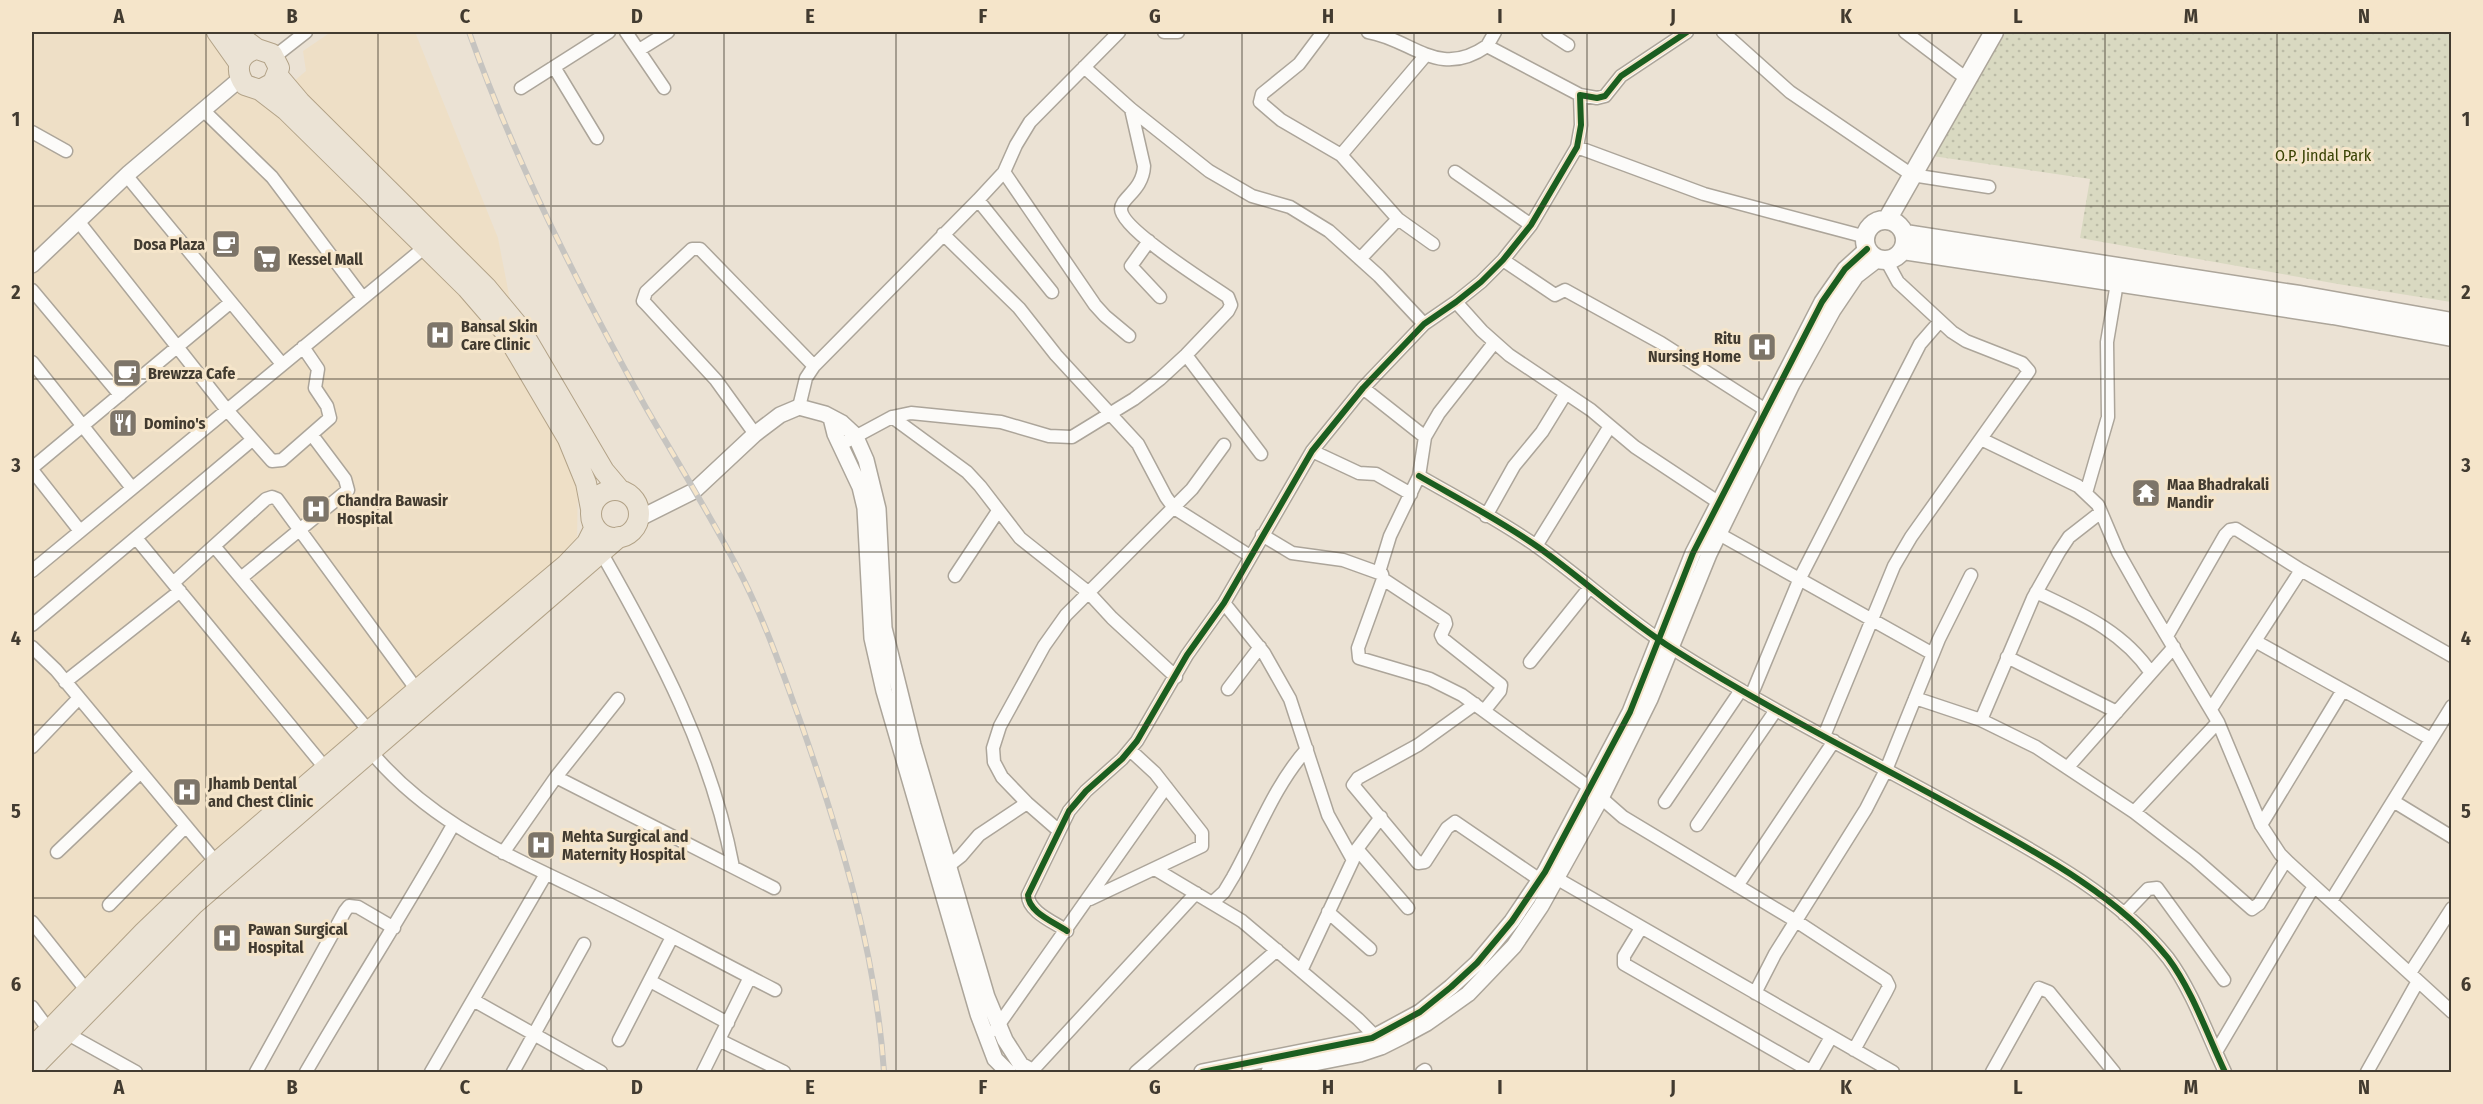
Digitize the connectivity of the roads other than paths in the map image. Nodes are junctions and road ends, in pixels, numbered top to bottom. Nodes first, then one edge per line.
1 (217, 32) edge
2 (234, 32) edge
3 (306, 32) edge
4 (609, 32) edge
5 (626, 32) edge
6 (668, 32) edge
7 (1164, 32) edge
8 (1178, 32) edge
9 (1323, 32) edge
10 (1373, 32) edge
11 (1495, 32) edge
12 (1548, 32) edge
13 (1687, 32) edge
14 (1723, 32) edge
15 (1905, 32) edge
16 (1994, 32) edge
17 (1114, 33) edge
18 (1568, 45) dead end
19 (1487, 46) junction
20 (639, 50) junction
21 (1425, 56) junction
22 (270, 60) junction
23 (554, 67) junction
24 (1084, 67) junction
25 (240, 71) junction
26 (1968, 79) junction
27 (521, 88) dead end
28 (664, 88) dead end
29 (260, 90) junction
30 (1580, 95) junction
31 (1131, 109) junction
32 (203, 110) junction
33 (32, 132) edge
34 (597, 138) dead end
35 (1577, 147) junction
36 (66, 151) dead end
37 (1341, 155) junction
38 (1004, 172) junction
39 (1455, 172) dead end
40 (1912, 175) junction
41 (126, 176) junction
42 (1989, 187) dead end
43 (978, 201) junction
44 (1398, 219) junction
45 (1887, 220) junction
46 (78, 222) junction
47 (1532, 225) junction
48 (943, 234) junction
49 (1149, 241) junction
50 (1904, 242) junction
51 (1433, 244) dead end
52 (425, 247) junction
53 (1874, 251) junction
54 (1360, 260) junction
55 (1503, 260) junction
56 (32, 265) edge
57 (2117, 283) junction
58 (32, 290) edge
59 (1052, 292) dead end
60 (1160, 297) dead end
61 (363, 298) junction
62 (231, 302) junction
63 (1456, 302) junction
64 (1940, 321) junction
65 (2451, 322) edge
66 (1424, 324) junction
67 (1129, 336) dead end
68 (2451, 337) edge
69 (1494, 343) junction
70 (178, 347) junction
71 (303, 347) junction
72 (1186, 355) junction
73 (32, 362) edge
74 (282, 364) junction
75 (814, 366) junction
76 (1363, 388) junction
77 (1566, 393) junction
78 (120, 395) junction
79 (799, 408) junction
80 (227, 410) junction
81 (1771, 413) junction
82 (1109, 414) junction
83 (892, 417) junction
84 (831, 418) junction
85 (82, 426) junction
86 (1610, 426) junction
87 (755, 434) junction
88 (312, 435) junction
89 (855, 435) junction
90 (1425, 437) junction
91 (1981, 439) junction
92 (252, 440) junction
93 (840, 445) junction
94 (1224, 445) dead end
95 (1312, 451) junction
96 (1261, 454) dead end
97 (32, 469) edge
98 (1419, 476) junction
99 (132, 488) junction
100 (620, 490) junction
101 (2086, 493) junction
102 (1411, 494) junction
103 (1724, 506) junction
104 (1174, 508) junction
105 (998, 511) junction
106 (2101, 512) junction
107 (1486, 516) junction
108 (593, 518) junction
109 (638, 519) junction
110 (300, 529) junction
111 (80, 531) junction
112 (1719, 534) junction
113 (1262, 535) junction
114 (619, 537) junction
115 (136, 538) junction
116 (214, 546) junction
117 (1536, 546) junction
118 (602, 552) junction
119 (1250, 556) junction
120 (2301, 570) junction
121 (32, 571) edge
122 (1971, 575) dead end
123 (955, 576) dead end
124 (1381, 576) junction
125 (241, 578) junction
126 (1800, 578) junction
127 (176, 587) junction
128 (1590, 587) junction
129 (1088, 592) junction
130 (2036, 592) junction
131 (1224, 603) junction
132 (1872, 619) junction
133 (32, 625) edge
134 (2255, 640) junction
135 (2170, 642) junction
136 (1665, 643) junction
137 (32, 647) edge
138 (1260, 647) junction
139 (1933, 654) junction
140 (2007, 657) junction
141 (2451, 657) edge
142 (1530, 662) dead end
143 (2151, 673) junction
144 (1176, 676) junction
145 (65, 682) junction
146 (1228, 689) dead end
147 (417, 690) junction
148 (2343, 690) junction
149 (1746, 693) junction
150 (79, 698) junction
151 (1915, 698) junction
152 (618, 699) dead end
153 (2451, 706) edge
154 (1479, 708) junction
155 (1776, 710) junction
156 (2211, 710) junction
157 (2117, 712) junction
158 (1981, 720) junction
159 (2218, 723) junction
160 (1829, 739) junction
161 (2431, 739) junction
162 (367, 740) junction
163 (32, 747) edge
164 (1130, 750) junction
165 (1307, 750) junction
166 (2068, 767) junction
167 (326, 769) junction
168 (1886, 770) junction
169 (141, 772) junction
170 (556, 777) junction
171 (1166, 787) junction
172 (1595, 793) junction
173 (2393, 801) junction
174 (1665, 802) dead end
175 (1027, 803) junction
176 (2134, 812) junction
177 (1381, 817) junction
178 (453, 825) junction
179 (1696, 825) dead end
180 (2261, 825) junction
181 (186, 826) junction
182 (1058, 830) junction
183 (2451, 837) edge
184 (57, 852) dead end
185 (502, 853) junction
186 (1355, 854) junction
187 (2286, 860) junction
188 (733, 867) junction
189 (222, 869) junction
190 (1155, 869) junction
191 (943, 871) junction
192 (546, 874) junction
193 (1547, 877) junction
194 (1737, 886) junction
195 (2314, 886) junction
196 (774, 888) dead end
197 (1196, 893) junction
198 (1089, 900) junction
199 (2331, 901) junction
200 (1212, 903) junction
201 (109, 906) dead end
202 (1408, 908) dead end
203 (2451, 908) edge
204 (1328, 912) junction
205 (2124, 915) junction
206 (32, 921) edge
207 (1796, 921) junction
208 (394, 928) junction
209 (1641, 928) junction
210 (1066, 931) junction
211 (672, 937) junction
212 (584, 944) dead end
213 (1370, 949) dead end
214 (1277, 950) junction
215 (1301, 971) junction
216 (750, 977) junction
217 (2414, 977) junction
218 (2224, 980) dead end
219 (650, 981) junction
220 (775, 990) dead end
221 (87, 991) junction
222 (1755, 993) junction
223 (472, 1000) junction
224 (32, 1007) edge
225 (2451, 1012) edge
226 (728, 1023) junction
227 (999, 1025) junction
228 (58, 1031) junction
229 (534, 1035) junction
230 (1831, 1037) junction
231 (619, 1040) dead end
232 (719, 1040) junction
233 (1005, 1040) junction
234 (988, 1041) junction
235 (1378, 1042) junction
236 (32, 1048) edge
237 (1854, 1050) junction
238 (2216, 1052) junction
239 (1331, 1060) edge
240 (993, 1066) edge
241 (32, 1069) edge
242 (596, 1071) edge
243 (136, 1072) edge
244 (256, 1072) edge
245 (306, 1072) edge
246 (430, 1072) edge
247 (513, 1072) edge
248 (703, 1072) edge
249 (784, 1072) edge
250 (1008, 1072) edge
251 (1032, 1072) edge
252 (1136, 1072) edge
253 (1202, 1072) edge
254 (1269, 1072) edge
255 (1811, 1072) edge
256 (1893, 1072) edge
257 (1992, 1072) edge
258 (2114, 1072) edge
259 (2225, 1072) edge
260 (2367, 1072) edge

1 - 25 main road
2 - 22 main road
3 - 22 street
4 - 23 street
5 - 20 street
6 - 20 street
7 - 8 street
9 - 37 street
10 - 21 street
11 - 19 street
12 - 18 street
13 - 30 street
14 - 40 street
15 - 26 street
16 - 26 main road
17 - 24 street
19 - 21 street
19 - 30 street
20 - 28 street
21 - 37 street
22 - 25 main road
22 - 29 main road
22 - 100 main road
23 - 27 street
23 - 34 street
24 - 31 street
24 - 38 street
25 - 29 main road
25 - 32 street
26 - 40 main road
29 - 52 main road
30 - 35 street
31 - 49 street
31 - 54 street
32 - 41 street
32 - 61 street
33 - 36 street
35 - 47 street
35 - 53 street
37 - 44 street
38 - 43 street
38 - 67 street
39 - 47 street
40 - 42 street
40 - 45 main road
41 - 46 street
41 - 62 street
43 - 48 street
43 - 59 street
44 - 51 street
44 - 54 street
45 - 50 main road
45 - 53 main road
46 - 56 street
46 - 70 street
47 - 55 street
48 - 75 street
48 - 82 street
49 - 60 street
49 - 72 street
50 - 53 main road
50 - 57 main road
50 - 65 main road
52 - 61 street
52 - 108 main road
53 - 64 street
53 - 81 street
54 - 66 street
55 - 63 street
55 - 81 street
57 - 68 main road
57 - 101 street
58 - 78 street
61 - 71 street
62 - 70 street
62 - 74 street
63 - 66 street
63 - 69 street
64 - 91 street
64 - 126 street
66 - 76 street
69 - 77 street
69 - 90 street
70 - 78 street
70 - 80 street
71 - 74 street
71 - 88 street
72 - 82 street
72 - 96 street
73 - 85 street
74 - 80 street
75 - 79 street
75 - 87 street
76 - 90 street
76 - 95 street
77 - 86 street
77 - 107 street
78 - 85 street
79 - 84 street
79 - 87 street
80 - 92 street
80 - 99 street
81 - 103 street
82 - 83 street
82 - 104 street
83 - 89 street
83 - 105 street
84 - 89 street
84 - 93 street
85 - 97 street
85 - 99 street
86 - 103 street
86 - 117 street
87 - 109 street
88 - 92 street
88 - 110 street
89 - 93 street
89 - 191 street
90 - 98 street
91 - 101 street
91 - 132 street
92 - 115 street
93 - 191 street
94 - 104 street
95 - 102 street
95 - 113 street
97 - 111 street
98 - 102 street
98 - 107 street
99 - 111 street
100 - 108 main road
100 - 109 main road
101 - 106 street
102 - 124 street
103 - 112 street
103 - 136 street
104 - 119 street
104 - 129 street
105 - 123 street
105 - 129 street
106 - 130 street
106 - 135 street
107 - 117 street
108 - 114 main road
108 - 147 main road
109 - 114 main road
110 - 116 street
110 - 125 street
110 - 147 street
111 - 121 street
112 - 126 street
112 - 136 street
113 - 119 street
113 - 124 street
114 - 118 main road
115 - 127 street
115 - 133 street
116 - 125 street
116 - 127 street
117 - 128 street
118 - 162 main road
118 - 188 street
119 - 131 street
120 - 134 street
120 - 135 street
120 - 141 street
122 - 139 street
124 - 154 street
124 - 154 street
125 - 162 street
126 - 132 street
126 - 149 street
127 - 145 street
127 - 167 street
128 - 136 street
128 - 142 street
129 - 144 street
129 - 175 street
130 - 140 street
130 - 143 street
131 - 138 street
131 - 144 street
132 - 139 street
132 - 160 street
134 - 148 street
134 - 156 street
135 - 143 street
135 - 156 street
136 - 149 street
136 - 172 street
137 - 145 street
138 - 146 street
138 - 165 street
139 - 151 street
140 - 157 street
140 - 158 street
143 - 157 street
144 - 164 street
145 - 150 street
147 - 162 main road
148 - 161 street
148 - 180 street
149 - 155 street
149 - 174 street
150 - 163 street
150 - 169 street
151 - 158 street
151 - 168 street
152 - 170 street
153 - 161 street
154 - 172 street
154 - 177 street
155 - 160 street
155 - 179 street
156 - 159 street
157 - 166 street
158 - 166 street
159 - 176 street
159 - 180 street
160 - 168 street
160 - 194 street
161 - 173 street
162 - 167 main road
162 - 178 street
162 - 189 main road
164 - 171 street
164 - 182 street
165 - 186 street
165 - 200 street
166 - 176 street
167 - 189 main road
168 - 205 street
168 - 207 street
169 - 181 street
169 - 184 street
170 - 185 street
170 - 188 street
171 - 190 street
171 - 198 street
172 - 193 street
172 - 194 street
173 - 183 street
173 - 199 street
175 - 182 street
175 - 191 street
176 - 187 street
177 - 186 street
177 - 193 street
178 - 185 street
178 - 208 street
180 - 187 street
181 - 189 street
181 - 201 street
182 - 210 street
185 - 192 street
186 - 202 street
186 - 204 street
187 - 195 street
188 - 196 street
189 - 221 main road
189 - 228 main road
190 - 197 street
190 - 198 street
191 - 227 street
191 - 234 street
192 - 211 street
192 - 223 street
193 - 209 street
193 - 235 street
194 - 207 street
195 - 199 street
195 - 238 street
197 - 200 street
197 - 251 street
198 - 210 street
199 - 217 street
200 - 214 street
203 - 217 street
204 - 213 street
204 - 215 street
205 - 218 street
205 - 238 street
206 - 221 street
207 - 222 street
207 - 237 street
208 - 244 street
208 - 245 street
209 - 222 street
209 - 255 street
210 - 227 street
211 - 216 street
211 - 219 street
212 - 229 street
214 - 215 street
214 - 252 street
215 - 235 street
216 - 220 street
216 - 226 street
217 - 225 street
217 - 260 street
219 - 226 street
219 - 231 street
221 - 228 main road
222 - 230 street
223 - 229 street
223 - 246 street
224 - 228 street
226 - 232 street
227 - 233 street
227 - 234 street
228 - 236 main road
228 - 241 main road
228 - 243 street
229 - 242 street
229 - 247 street
230 - 237 street
230 - 255 street
232 - 248 street
232 - 249 street
233 - 240 street
233 - 251 street
234 - 240 street
235 - 239 street
237 - 256 street
238 - 259 street
239 - 253 street
239 - 254 street
240 - 250 street
257 - 258 street

